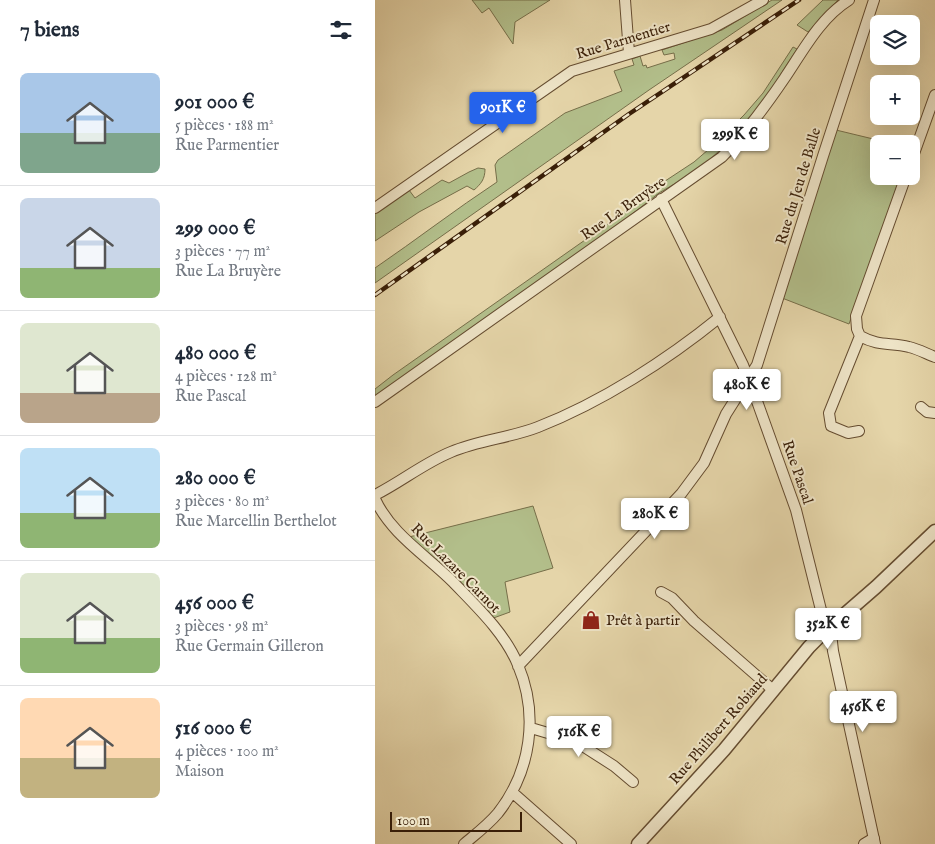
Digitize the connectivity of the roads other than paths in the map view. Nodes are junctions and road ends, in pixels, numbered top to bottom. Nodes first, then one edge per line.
1 (625, 0) edge
2 (763, 0) edge
3 (849, 0) edge
4 (874, 0) edge
5 (629, 53) junction
6 (935, 95) edge
7 (920, 137) edge
8 (903, 185) edge
9 (661, 199) junction
10 (375, 208) edge
11 (720, 317) junction
12 (860, 336) junction
13 (935, 357) edge
14 (748, 380) junction
15 (375, 402) edge
16 (921, 407) dead end
17 (935, 414) edge
18 (859, 431) dead end
19 (375, 497) edge
20 (935, 531) edge
21 (661, 592) dead end
22 (827, 630) junction
23 (519, 666) junction
24 (773, 690) junction
25 (531, 728) junction
26 (633, 782) dead end
27 (511, 792) junction
28 (874, 841) edge
29 (464, 844) edge
30 (571, 844) edge
31 (638, 844) edge
32 (864, 844) edge

1 - 5 street
2 - 5 street, Rue Parmentier
3 - 9 street, Rue La Bruyère
4 - 14 street, Rue du Jeu de Balle
5 - 10 street, Rue Parmentier
6 - 7 street
8 - 12 street
9 - 11 street, Rue Pascal
9 - 15 street, Rue La Bruyère
11 - 14 street, Rue Pascal
11 - 19 street
12 - 13 street
12 - 18 street
14 - 22 street, Rue Pascal
14 - 23 street, Rue du Jeu de Balle
16 - 17 street
19 - 23 street, Rue Lazare Carnot
20 - 22 street, Rue Philibert Robiaud
21 - 24 street
22 - 24 street, Rue Philibert Robiaud
22 - 28 street, Rue Pascal
23 - 25 street, Rue Lazare Carnot
24 - 31 street, Rue Philibert Robiaud
25 - 26 street
25 - 27 street, Rue Lazare Carnot
27 - 29 street, Rue Lazare Carnot
27 - 30 street
28 - 32 street

